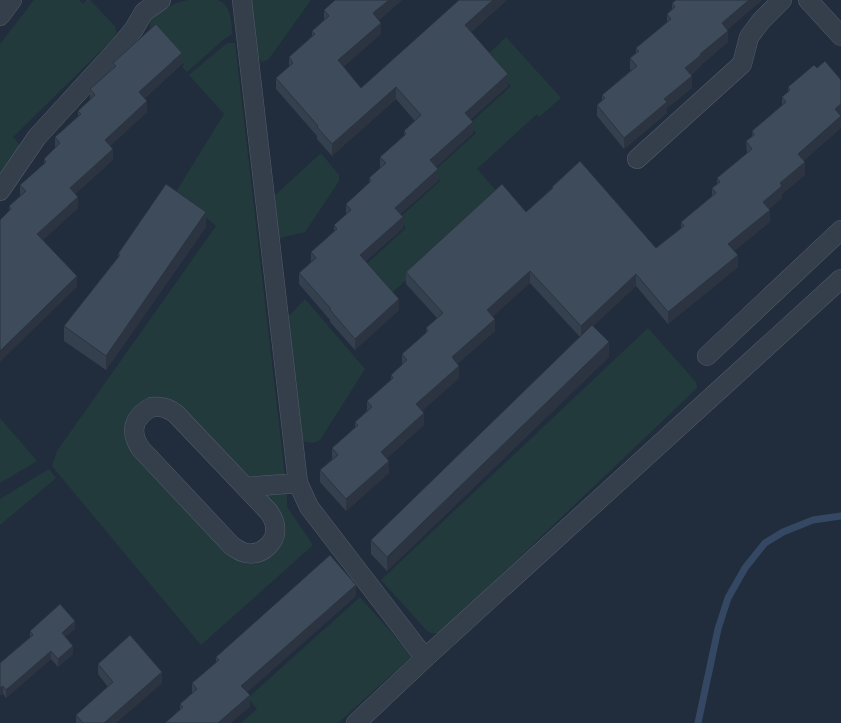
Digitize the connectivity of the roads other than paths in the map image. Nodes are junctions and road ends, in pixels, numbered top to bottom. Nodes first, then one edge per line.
1 (12, 0) edge
2 (161, 0) edge
3 (242, 0) edge
4 (782, 0) edge
5 (808, 0) edge
6 (0, 16) edge
7 (841, 36) edge
8 (637, 159) dead end
9 (0, 191) edge
10 (841, 230) edge
11 (841, 279) edge
12 (707, 356) dead end
13 (298, 483) junction
14 (246, 488) junction
15 (425, 658) junction
16 (356, 723) edge

1 - 6 street
2 - 9 street
3 - 13 street
4 - 8 street
5 - 7 street
10 - 12 street
11 - 15 street
13 - 14 street
13 - 15 street
14 - 14 street
15 - 16 street

